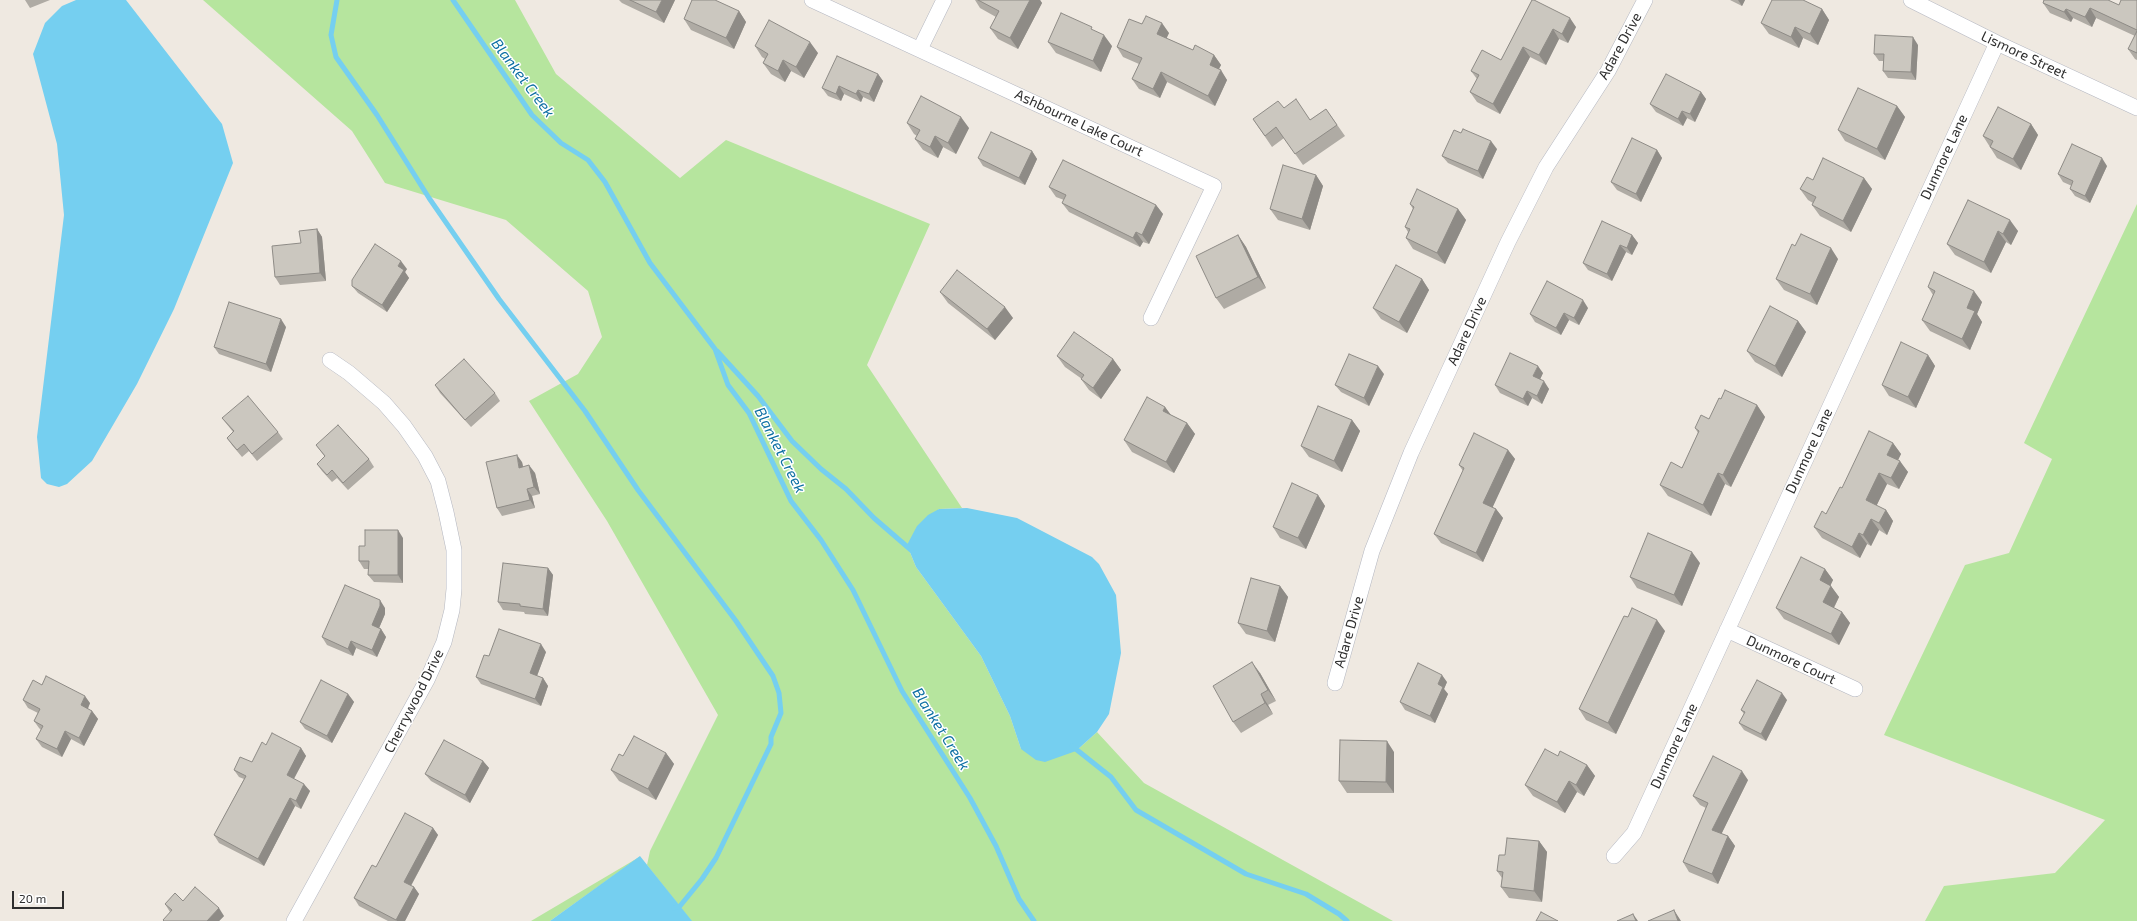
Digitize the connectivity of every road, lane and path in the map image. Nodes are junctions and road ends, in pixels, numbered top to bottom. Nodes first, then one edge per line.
1 (812, 0) edge
2 (944, 0) edge
3 (1645, 0) edge
4 (1911, 0) edge
5 (1997, 43) junction
6 (920, 49) junction
7 (2137, 108) edge
8 (1151, 318) dead end
9 (330, 360) dead end
10 (1726, 630) junction
11 (1334, 683) dead end
12 (1855, 689) dead end
13 (1614, 856) dead end
14 (294, 921) edge

1 - 6 street, Ashbourne Lake Court
2 - 6 street
3 - 11 street, Adare Drive
4 - 5 street, Lismore Street
5 - 7 street, Lismore Street
5 - 10 street, Dunmore Lane
6 - 8 street, Ashbourne Lake Court
9 - 14 street, Cherrywood Drive
10 - 12 street, Dunmore Court
10 - 13 street, Dunmore Lane

